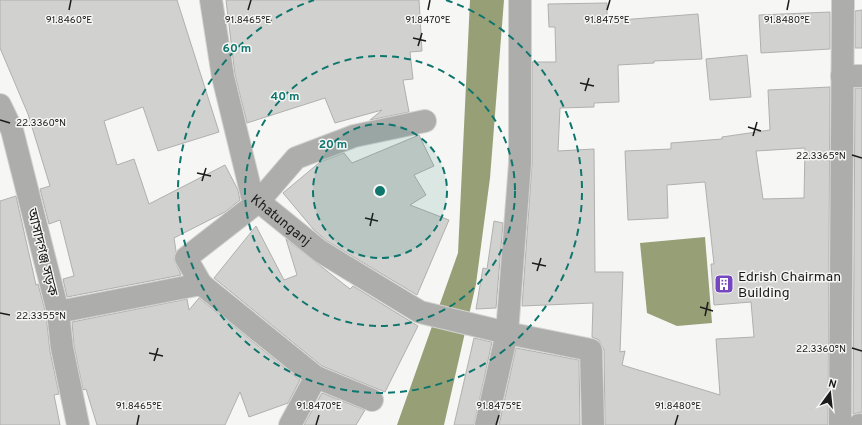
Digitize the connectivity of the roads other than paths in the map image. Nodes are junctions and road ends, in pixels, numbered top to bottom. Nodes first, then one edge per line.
1 (211, 0) edge
2 (520, 0) edge
3 (843, 0) edge
4 (852, 76) edge
5 (0, 105) edge
6 (425, 121) dead end
7 (258, 202) junction
8 (201, 284) junction
9 (58, 312) junction
10 (498, 331) junction
11 (316, 377) junction
12 (372, 400) dead end
13 (78, 425) edge
14 (290, 425) edge
15 (486, 425) edge
16 (593, 425) edge
17 (840, 425) edge
18 (859, 425) edge
19 (862, 425) edge

1 - 7 street, Khatunganj
2 - 10 street
3 - 4 street
4 - 17 street
5 - 9 street, আসাদগঞ্জ সড়ক
6 - 7 street
7 - 8 street
7 - 10 street, Khatunganj
8 - 9 street
8 - 11 street
9 - 13 street, আসাদগঞ্জ সড়ক
10 - 15 street
10 - 16 street, Khatunganj
11 - 12 street
11 - 14 street
18 - 19 street

